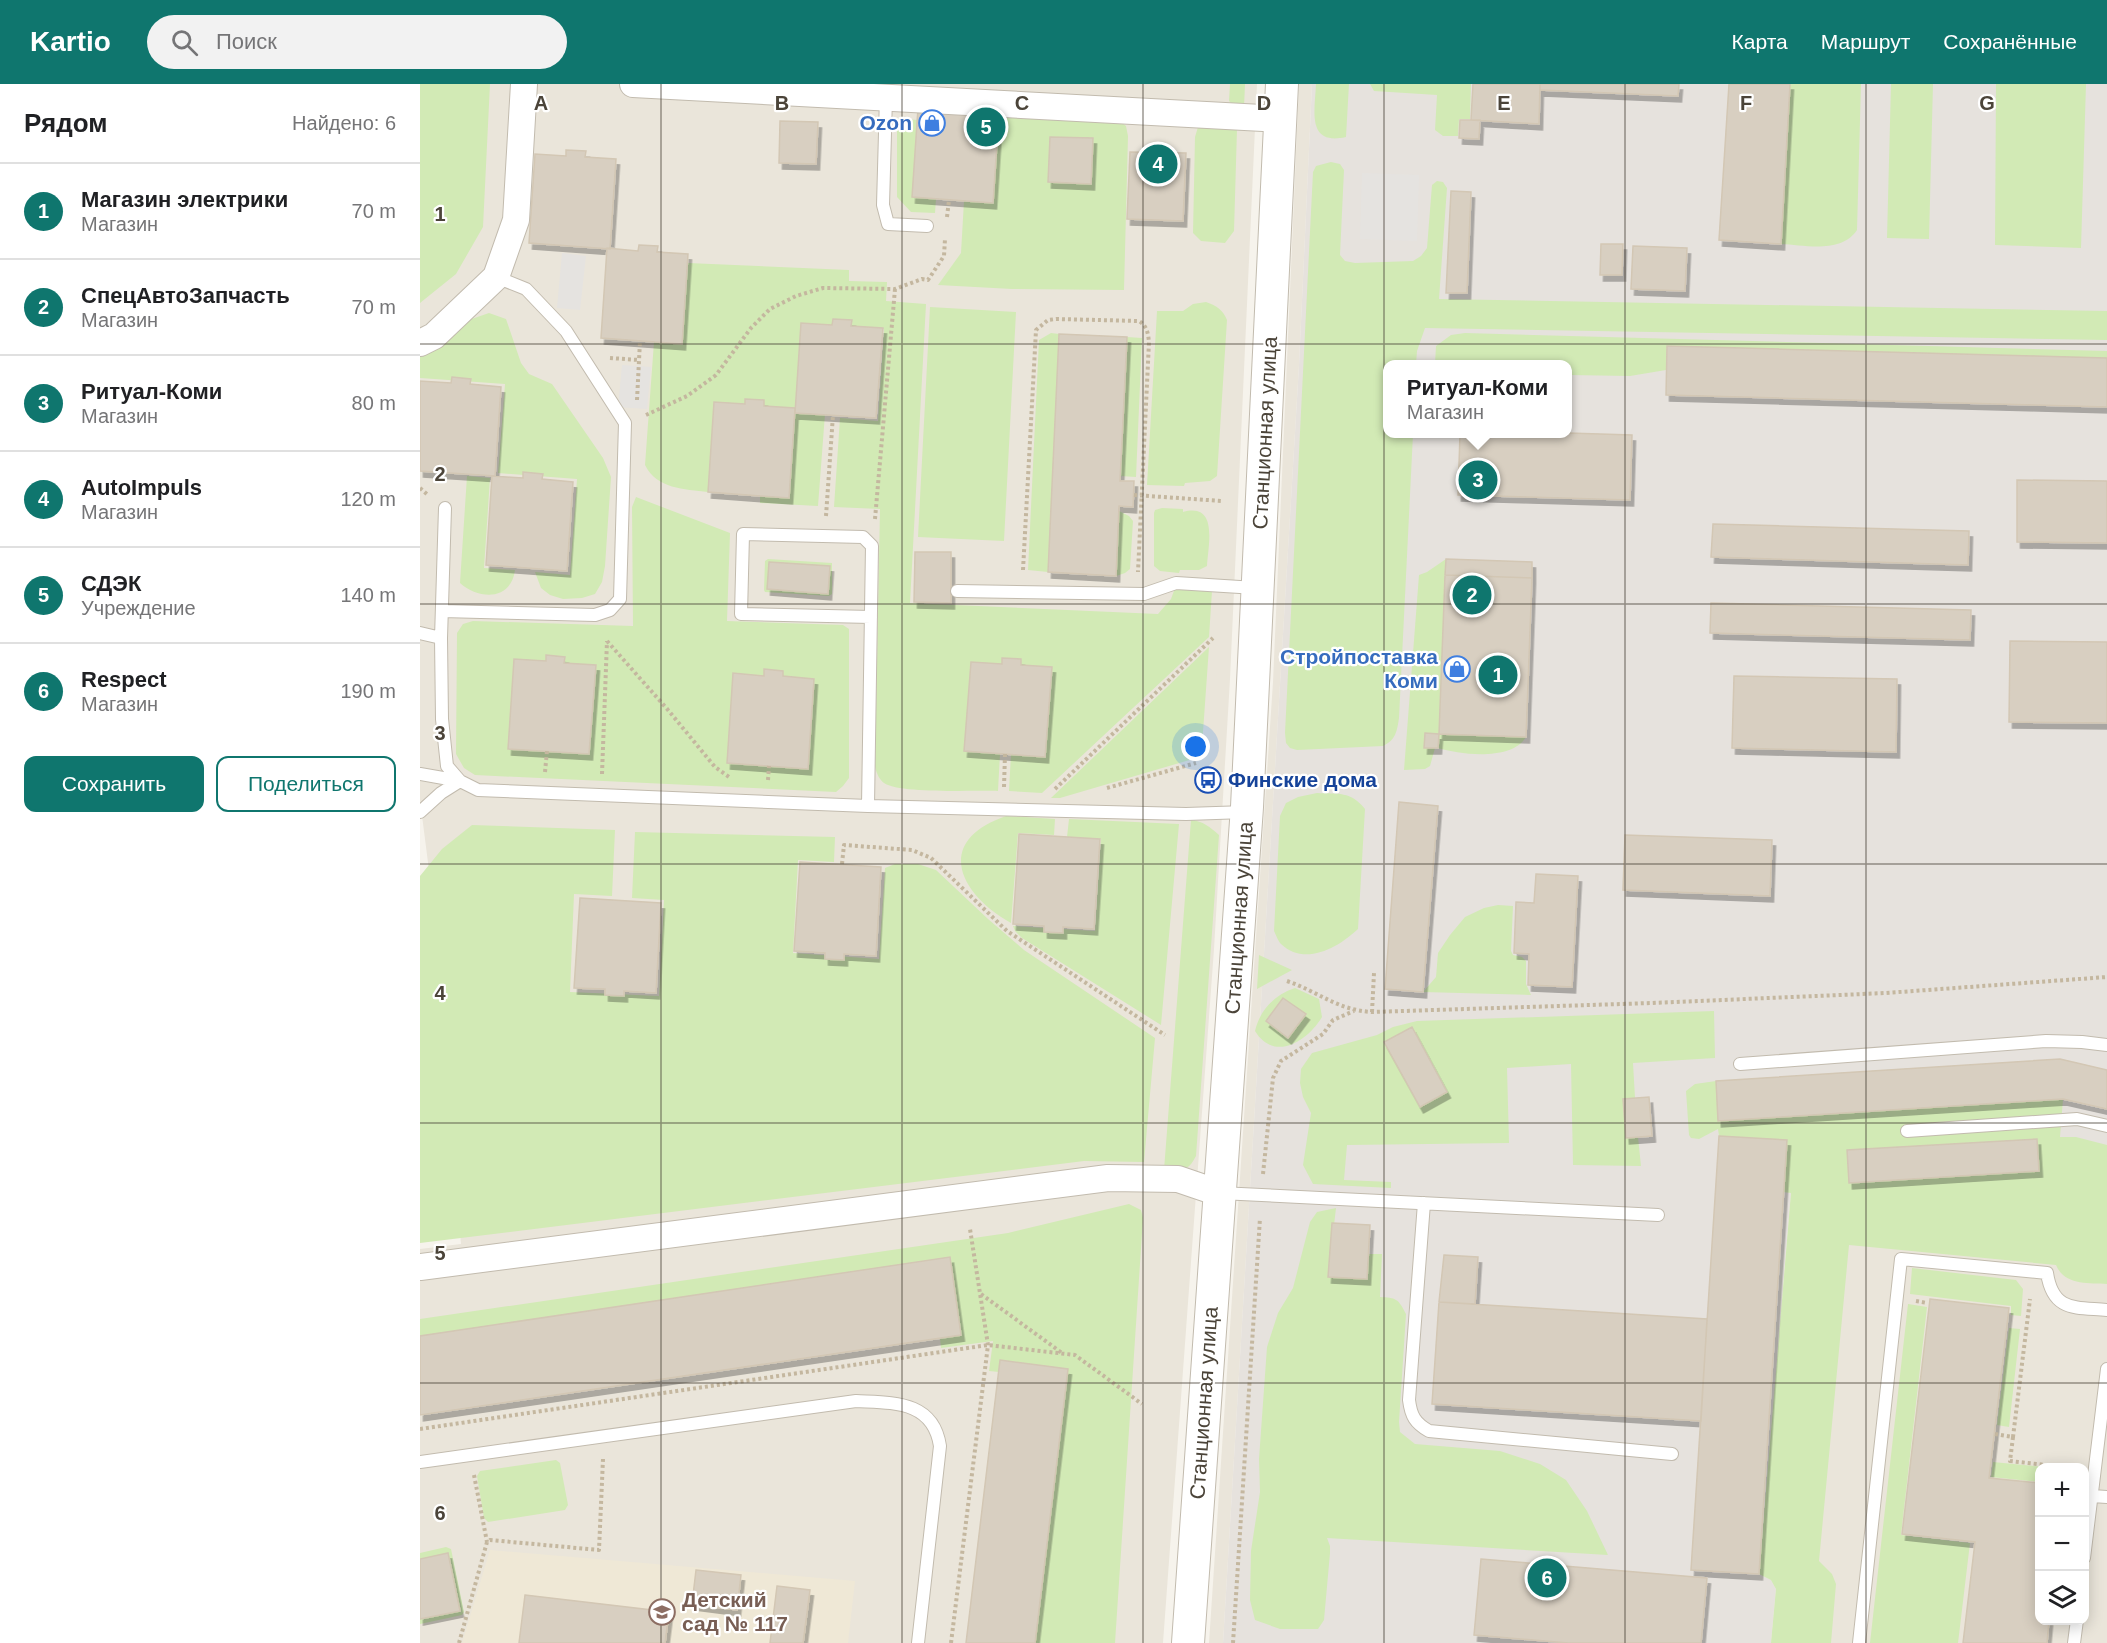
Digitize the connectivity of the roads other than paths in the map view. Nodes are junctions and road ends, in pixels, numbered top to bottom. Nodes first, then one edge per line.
1 (524, 84) edge
2 (633, 84) edge
3 (1282, 84) edge
4 (886, 97) junction
5 (1280, 119) junction
6 (927, 226) dead end
7 (496, 278) junction
8 (420, 343) edge
9 (445, 508) dead end
10 (1257, 588) junction
11 (957, 591) dead end
12 (442, 611) junction
13 (871, 617) junction
14 (420, 633) edge
15 (441, 638) junction
16 (420, 774) edge
17 (460, 781) junction
18 (868, 806) junction
19 (420, 812) edge
20 (1246, 812) junction
21 (2107, 1045) edge
22 (1740, 1064) dead end
23 (2107, 1126) edge
24 (1907, 1131) dead end
25 (1219, 1193) junction
26 (1424, 1203) junction
27 (1658, 1215) dead end
28 (420, 1267) edge
29 (2107, 1310) edge
30 (2107, 1369) edge
31 (1672, 1454) dead end
32 (420, 1462) edge
33 (2092, 1496) junction
34 (2107, 1497) edge
35 (2089, 1523) edge
36 (2076, 1625) edge
37 (918, 1643) edge
38 (1188, 1643) edge
39 (1859, 1643) edge
40 (2074, 1643) edge

1 - 7 street
2 - 4 street
3 - 5 street, Станционная улица
4 - 5 street
4 - 6 lane
5 - 10 street, Станционная улица
7 - 8 street
7 - 12 lane
9 - 12 lane
10 - 11 lane
10 - 20 street, Станционная улица
12 - 15 lane
13 - 13 lane
13 - 18 lane
14 - 15 lane
15 - 17 lane
16 - 17 lane
17 - 18 lane
17 - 19 lane
18 - 20 lane
20 - 25 street, Станционная улица
21 - 22 lane
23 - 24 lane
25 - 26 lane
25 - 28 street
25 - 38 street, Станционная улица
26 - 27 lane
26 - 31 lane
29 - 39 lane
30 - 33 lane
32 - 37 lane
33 - 34 lane
33 - 35 lane
36 - 40 lane

